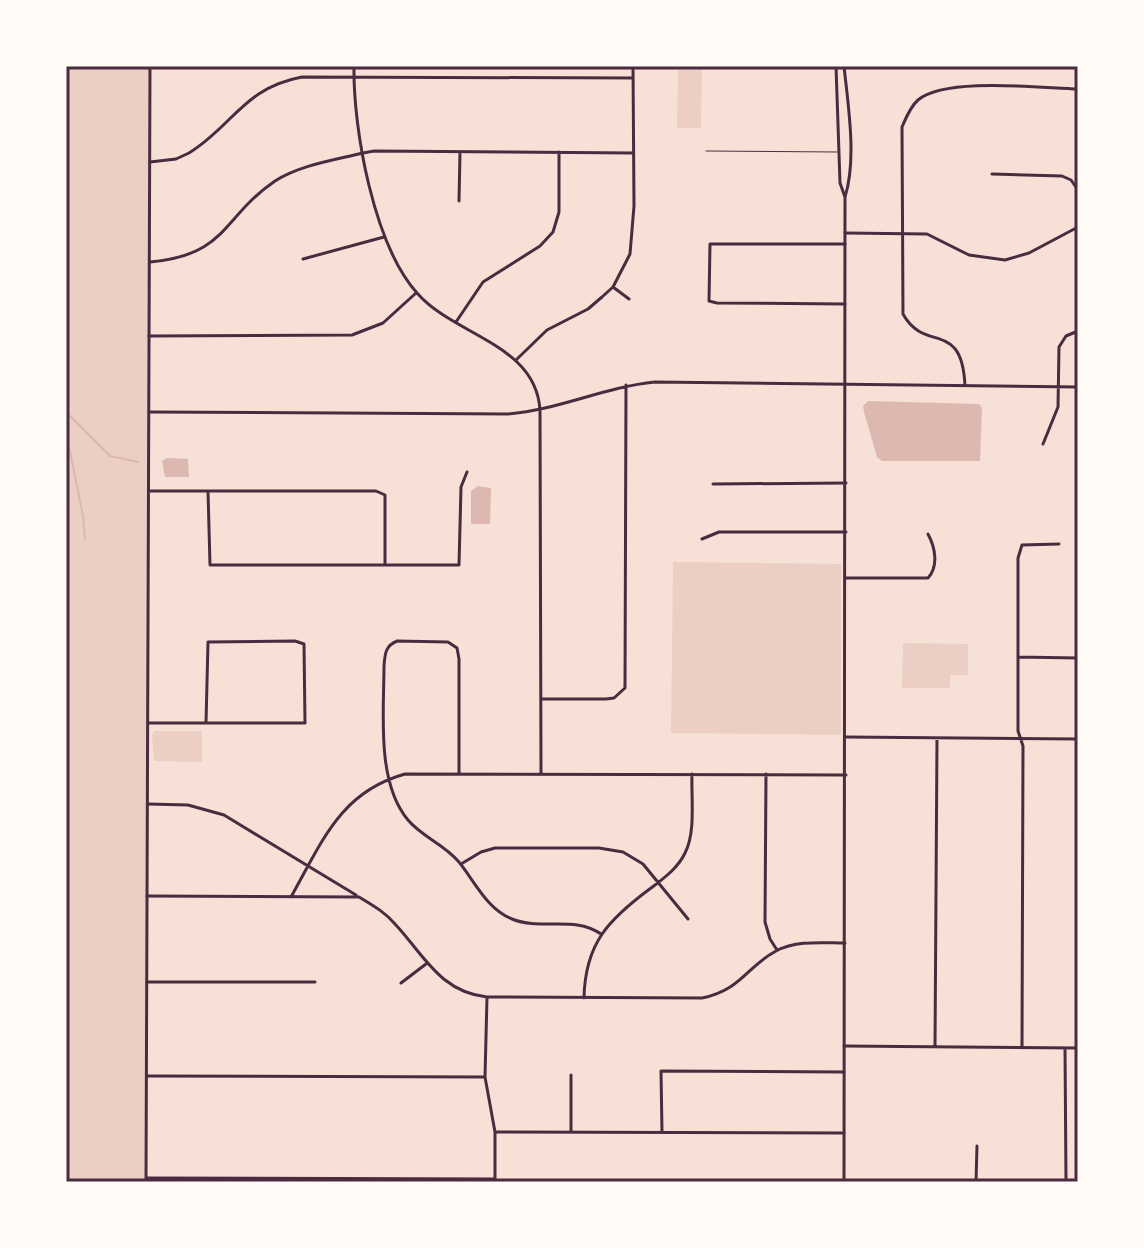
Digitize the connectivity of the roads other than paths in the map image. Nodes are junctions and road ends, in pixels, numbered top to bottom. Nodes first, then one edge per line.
1 (150, 66) edge
2 (354, 66) edge
3 (633, 66) edge
4 (836, 66) edge
5 (844, 66) edge
6 (354, 77) junction
7 (633, 78) junction
8 (1078, 89) edge
9 (706, 151) dead end
10 (460, 152) junction
11 (559, 152) junction
12 (840, 152) junction
13 (363, 153) junction
14 (633, 153) junction
15 (150, 162) junction
16 (992, 174) dead end
17 (1078, 190) edge
18 (845, 197) junction
19 (459, 201) dead end
20 (1078, 227) edge
21 (845, 233) junction
22 (901, 233) junction
23 (384, 237) junction
24 (845, 244) junction
25 (303, 259) dead end
26 (150, 262) junction
27 (613, 287) junction
28 (416, 293) junction
29 (629, 299) dead end
30 (845, 304) junction
31 (456, 322) junction
32 (1078, 331) edge
33 (149, 336) junction
34 (517, 359) junction
35 (845, 383) junction
36 (626, 385) junction
37 (965, 386) junction
38 (1060, 387) junction
39 (1078, 387) edge
40 (540, 411) junction
41 (149, 412) junction
42 (1043, 444) dead end
43 (467, 472) dead end
44 (846, 483) junction
45 (713, 484) dead end
46 (149, 491) junction
47 (208, 491) junction
48 (846, 532) junction
49 (928, 534) dead end
50 (702, 539) dead end
51 (1059, 544) dead end
52 (385, 565) junction
53 (846, 578) junction
54 (1018, 657) junction
55 (1078, 658) edge
56 (625, 688) junction
57 (630, 693) dead end
58 (541, 699) junction
59 (148, 723) junction
60 (206, 723) junction
61 (846, 737) junction
62 (937, 738) junction
63 (1021, 739) junction
64 (1078, 739) edge
65 (459, 773) junction
66 (541, 773) junction
67 (692, 774) junction
68 (766, 774) junction
69 (846, 775) junction
70 (390, 779) junction
71 (148, 804) junction
72 (461, 864) junction
73 (308, 866) junction
74 (658, 882) junction
75 (147, 896) junction
76 (291, 897) junction
77 (359, 897) junction
78 (688, 919) dead end
79 (601, 934) junction
80 (845, 943) junction
81 (777, 950) junction
82 (426, 964) junction
83 (147, 982) junction
84 (315, 982) dead end
85 (401, 983) dead end
86 (487, 997) junction
87 (584, 998) junction
88 (844, 1046) junction
89 (935, 1047) junction
90 (1022, 1048) junction
91 (1065, 1048) junction
92 (1078, 1048) edge
93 (844, 1072) junction
94 (571, 1075) dead end
95 (147, 1076) junction
96 (485, 1077) junction
97 (495, 1132) junction
98 (571, 1132) junction
99 (662, 1132) junction
100 (844, 1133) junction
101 (977, 1146) dead end
102 (146, 1180) edge
103 (495, 1180) edge
104 (844, 1182) edge
105 (976, 1182) edge
106 (1066, 1182) edge

1 - 15 street
2 - 6 street
3 - 7 street
4 - 12 street
5 - 18 street
6 - 7 street
6 - 13 street
6 - 15 street
7 - 14 street
8 - 22 street
9 - 12 lane
10 - 11 street
10 - 13 street
10 - 19 street
11 - 14 street
11 - 31 street
12 - 18 street
13 - 23 street
13 - 26 street
14 - 27 street
15 - 26 street
16 - 17 street
18 - 21 street
20 - 22 street
21 - 22 street
21 - 24 street
22 - 37 street
23 - 25 street
23 - 28 street
24 - 30 street
24 - 30 street
26 - 33 street
27 - 29 street
27 - 34 street
28 - 31 street
28 - 33 street
30 - 35 street
31 - 34 street
32 - 38 street
33 - 41 street
34 - 40 street
35 - 36 street
35 - 37 street
35 - 44 street
36 - 40 street
36 - 56 street
37 - 38 street
38 - 39 street
38 - 42 street
40 - 41 street
40 - 58 street
41 - 46 street
43 - 52 street
44 - 45 street
44 - 48 street
46 - 47 street
46 - 59 street
47 - 52 street
47 - 52 street
48 - 50 street
48 - 53 street
49 - 53 street
51 - 54 street
53 - 61 street
54 - 55 street
54 - 63 street
56 - 57 street
56 - 58 street
58 - 66 street
59 - 60 street
59 - 71 street
60 - 60 street
61 - 62 street
61 - 69 street
62 - 63 street
62 - 89 street
63 - 64 street
63 - 90 street
65 - 66 street
65 - 70 street
65 - 70 street
66 - 67 street
67 - 68 street
67 - 74 street
68 - 69 street
68 - 81 street
69 - 80 street
70 - 72 street
70 - 73 street
71 - 73 street
71 - 75 street
72 - 74 street
72 - 79 street
73 - 76 street
73 - 77 street
74 - 78 street
74 - 79 street
75 - 76 street
75 - 83 street
76 - 77 street
77 - 82 street
79 - 87 street
80 - 81 street
80 - 88 street
81 - 87 street
82 - 85 street
82 - 86 street
83 - 84 street
83 - 95 street
86 - 87 street
86 - 96 street
88 - 89 street
88 - 93 street
89 - 90 street
90 - 91 street
91 - 92 street
91 - 106 street
93 - 99 street
93 - 100 street
94 - 98 street
95 - 96 street
95 - 102 street
96 - 97 street
97 - 98 street
97 - 103 street
98 - 99 street
99 - 100 street
100 - 104 street
101 - 105 street
102 - 103 street

